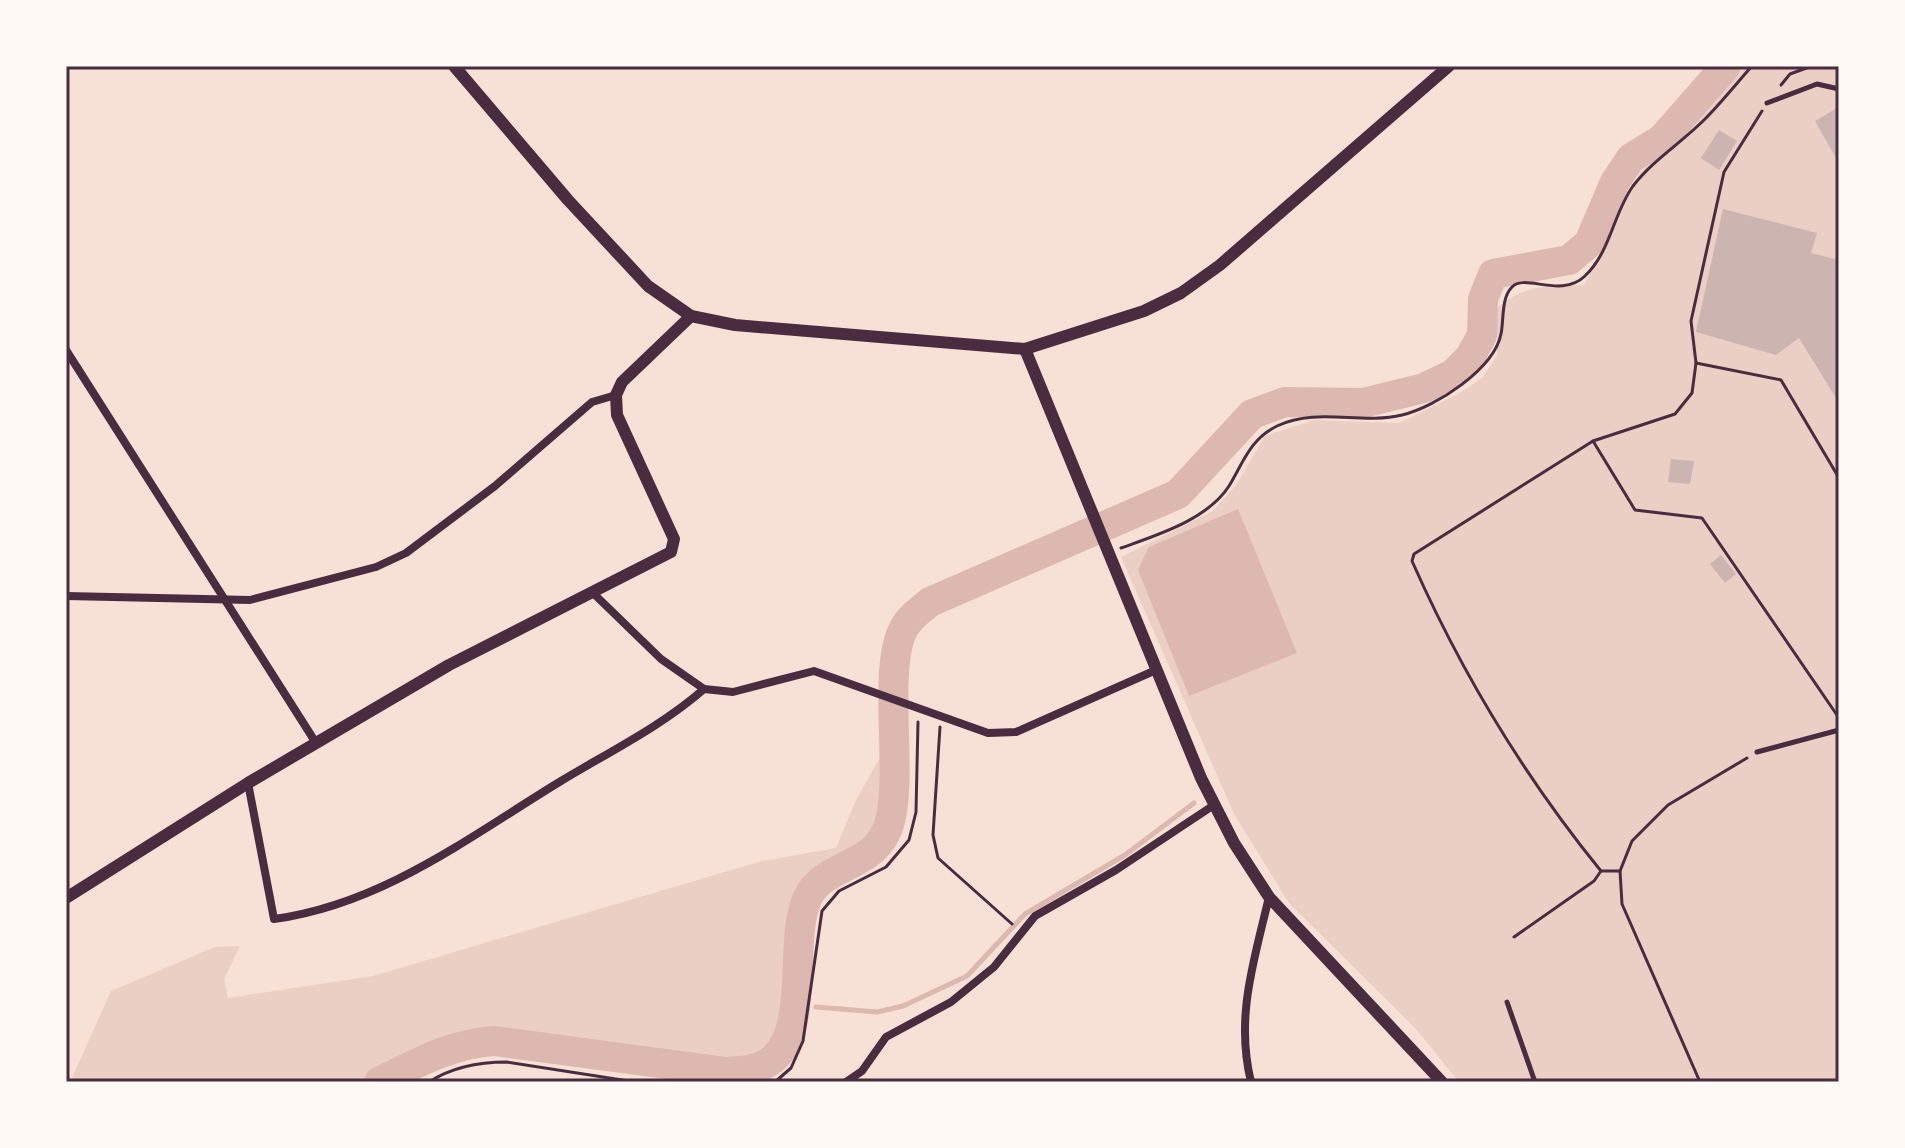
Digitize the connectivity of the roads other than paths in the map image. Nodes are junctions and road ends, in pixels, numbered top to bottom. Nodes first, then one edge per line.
1 (454, 66) edge
2 (1449, 66) edge
3 (1839, 89) edge
4 (1767, 103) road end
5 (691, 316) junction
6 (1025, 349) junction
7 (66, 350) edge
8 (616, 395) junction
9 (593, 593) junction
10 (66, 596) edge
11 (226, 602) junction
12 (1156, 670) junction
13 (704, 689) junction
14 (1839, 730) edge
15 (316, 743) junction
16 (1757, 752) road end
17 (248, 783) junction
18 (1214, 805) junction
19 (1269, 897) junction
20 (66, 898) edge
21 (1507, 1002) dead end
22 (846, 1082) edge
23 (1251, 1082) edge
24 (1442, 1082) edge
25 (1535, 1082) edge

1 - 5 street
2 - 6 street
3 - 4 lane
5 - 6 street
5 - 8 street
6 - 12 street
7 - 11 street
8 - 9 street
8 - 11 street
9 - 13 street
9 - 15 street
10 - 11 street
11 - 15 street
12 - 13 street
12 - 18 street
13 - 17 street
14 - 16 lane
15 - 17 street
17 - 20 street
18 - 19 street
18 - 22 street
19 - 23 street
19 - 24 street
21 - 25 lane

